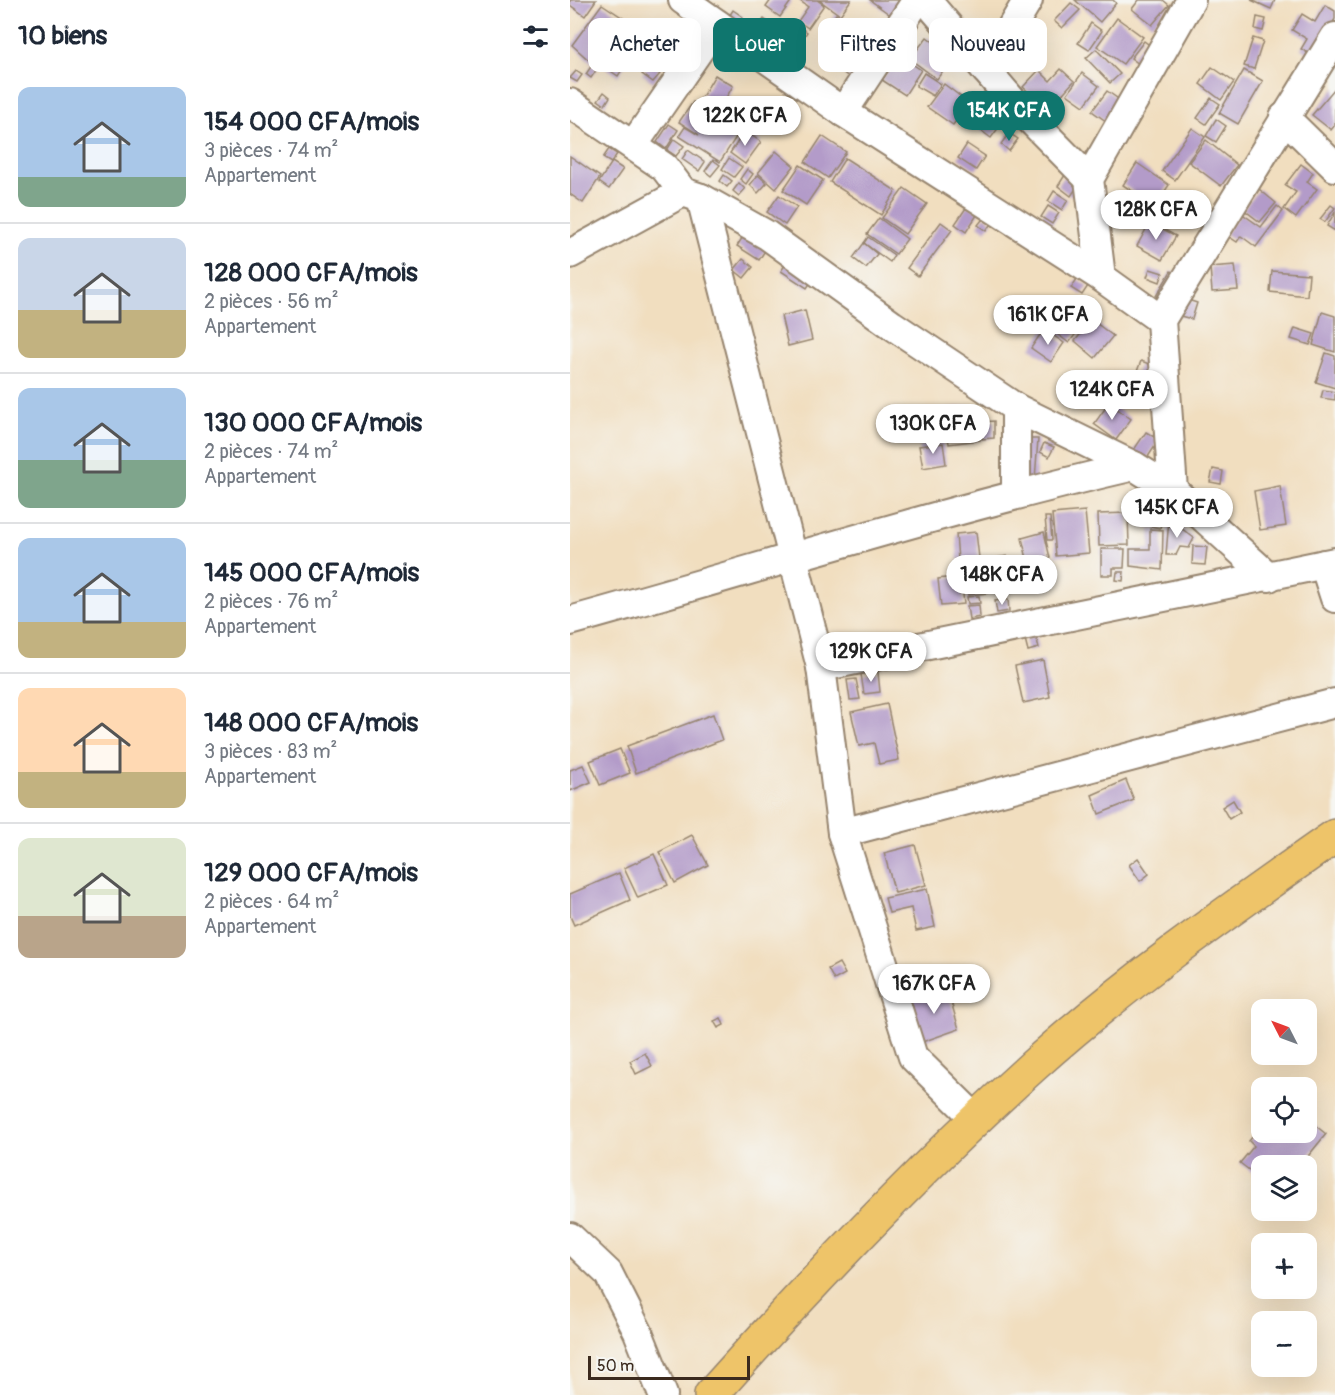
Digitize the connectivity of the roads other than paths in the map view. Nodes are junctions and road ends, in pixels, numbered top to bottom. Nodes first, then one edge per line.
1 (683, 0) edge
2 (917, 0) edge
3 (926, 0) edge
4 (1028, 0) edge
5 (1191, 0) edge
6 (941, 18) edge
7 (1017, 18) edge
8 (713, 21) edge
9 (713, 30) edge
10 (1335, 37) edge
11 (786, 72) edge
12 (988, 72) edge
13 (570, 102) edge
14 (843, 112) junction
15 (1284, 117) junction
16 (634, 144) junction
17 (1335, 167) edge
18 (1089, 179) junction
19 (692, 195) junction
20 (570, 254) edge
21 (1101, 277) junction
22 (1161, 320) junction
23 (1016, 408) junction
24 (1134, 466) junction
25 (1173, 490) junction
26 (1016, 494) junction
27 (793, 559) junction
28 (1330, 563) edge
29 (1269, 577) junction
30 (1335, 598) edge
31 (570, 621) edge
32 (821, 667) junction
33 (1335, 703) edge
34 (842, 833) junction
35 (1335, 836) edge
36 (976, 1119) junction
37 (570, 1237) edge
38 (663, 1395) edge
39 (711, 1395) edge

1 - 8 street
2 - 14 street
3 - 6 street
4 - 7 street
5 - 18 street
9 - 16 street
10 - 15 street
11 - 14 street
12 - 18 street
13 - 16 street
14 - 21 street
15 - 17 street
15 - 22 street
16 - 19 street
18 - 21 street
19 - 20 street
19 - 23 street
19 - 27 street
21 - 22 street
22 - 25 street
23 - 24 street
23 - 26 street
24 - 25 street
24 - 26 street
25 - 29 street
26 - 27 street
27 - 31 street
27 - 32 street
28 - 29 street
28 - 30 street
29 - 32 street
32 - 34 street
33 - 34 street
34 - 36 street
35 - 36 highway
36 - 39 highway
37 - 38 street

